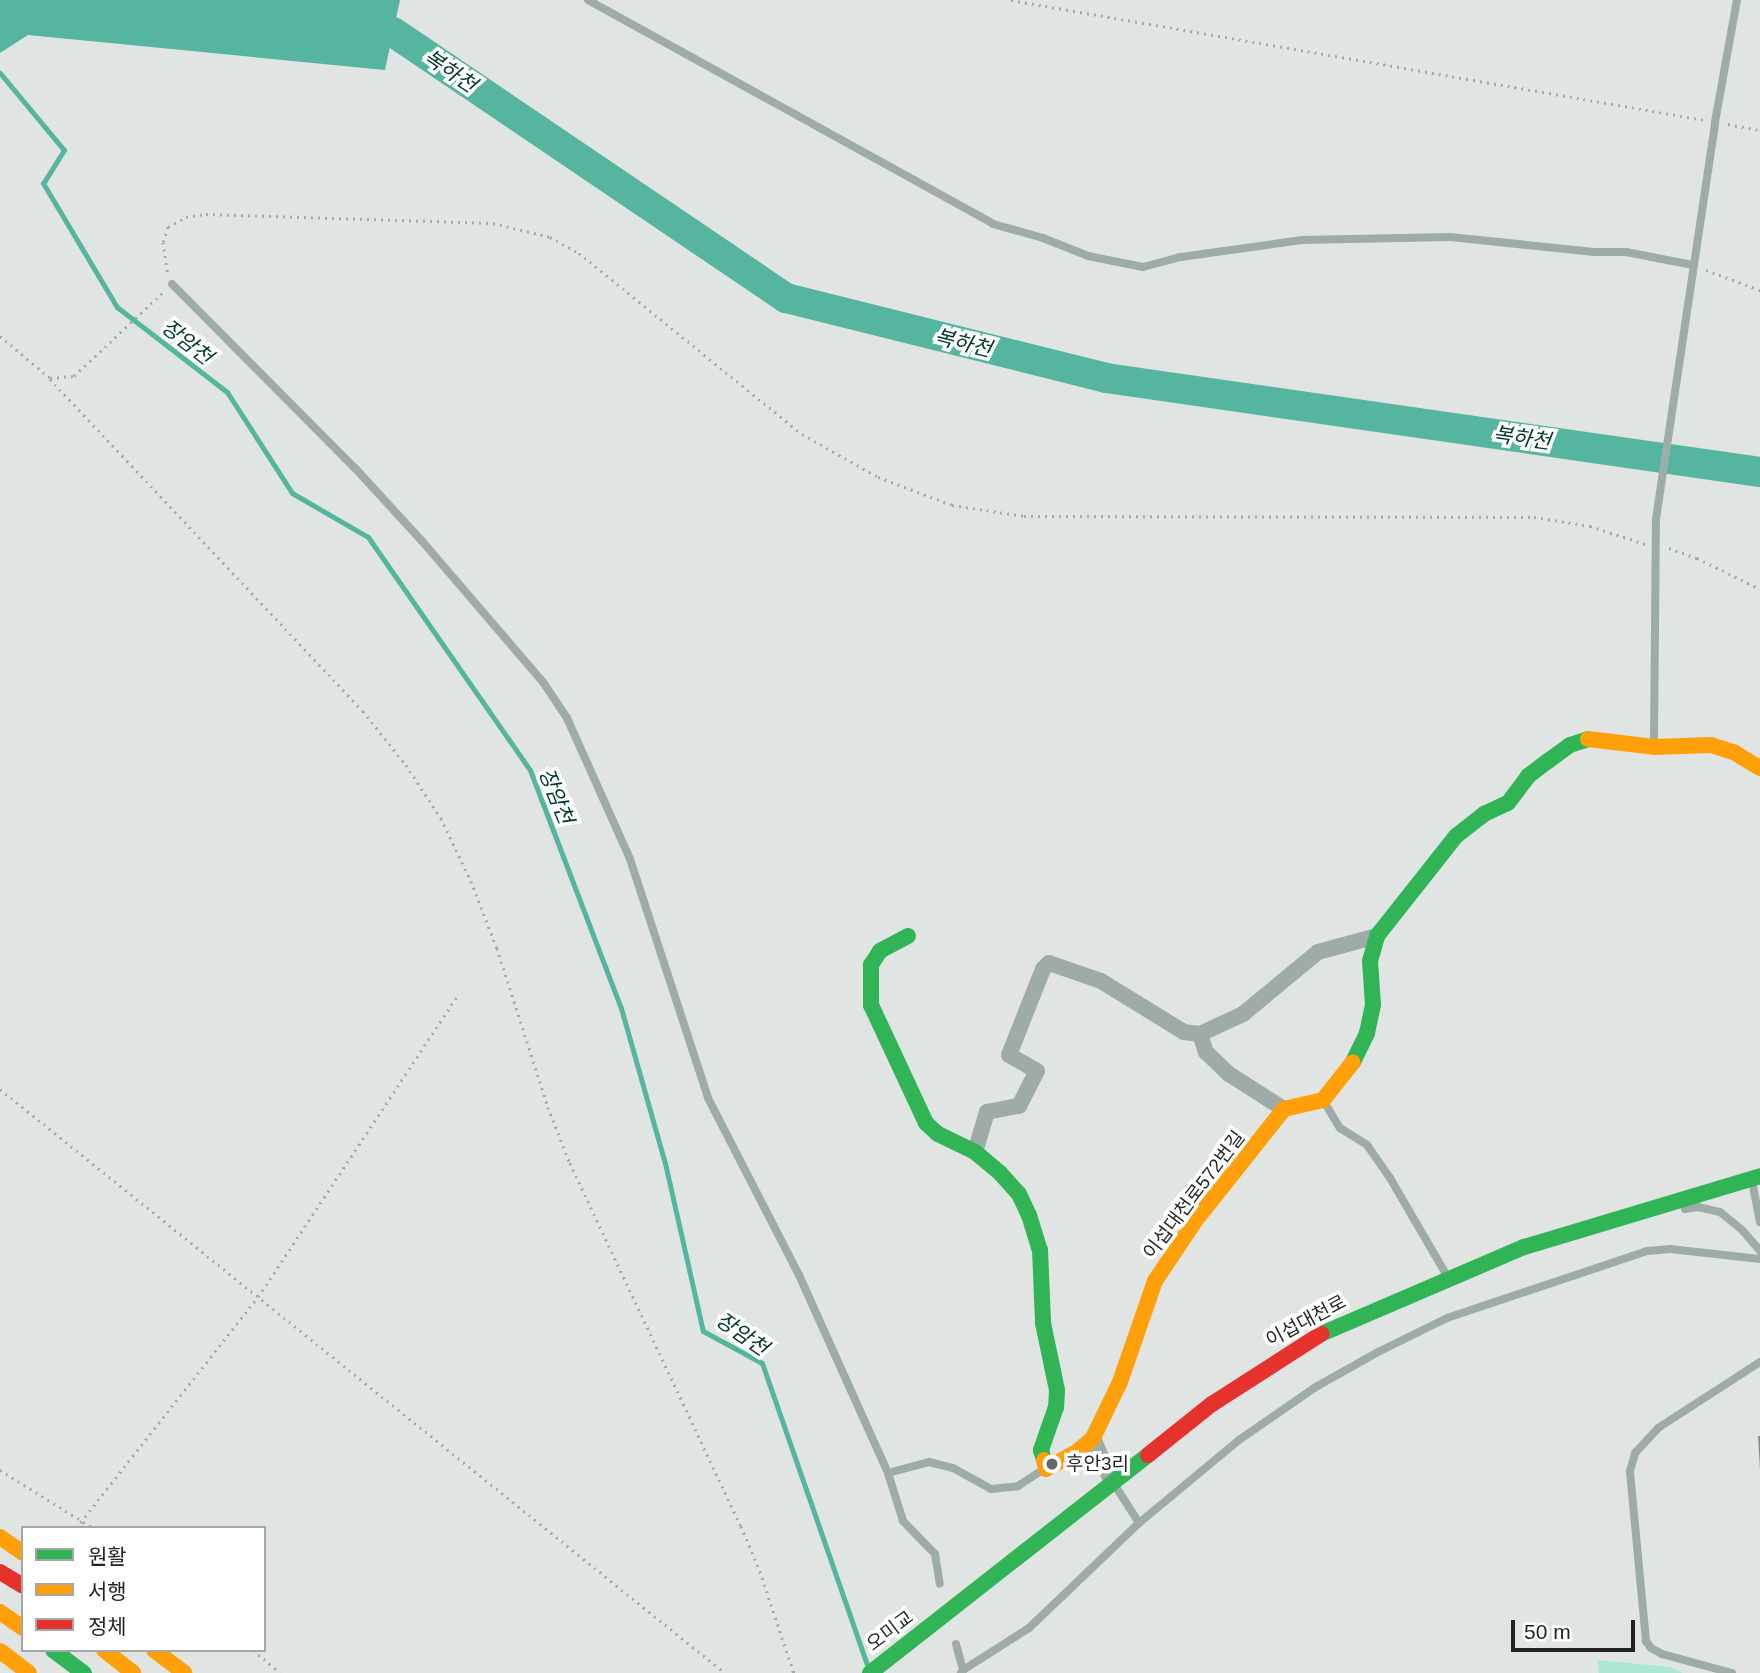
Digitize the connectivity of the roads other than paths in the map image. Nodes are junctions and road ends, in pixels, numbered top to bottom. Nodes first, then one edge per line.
1 (588, 0) edge
2 (1737, 0) edge
3 (1693, 265) junction
4 (172, 284) road end
5 (1654, 747) junction
6 (1760, 768) edge
7 (908, 936) dead end
8 (1377, 936) junction
9 (1200, 1034) junction
10 (1323, 1100) junction
11 (1284, 1109) junction
12 (975, 1152) junction
13 (1756, 1177) edge
14 (1626, 1215) junction
15 (1760, 1222) edge
16 (1760, 1251) edge
17 (1760, 1259) edge
18 (1448, 1279) junction
19 (1760, 1362) edge
20 (1093, 1438) junction
21 (1046, 1469) junction
22 (888, 1473) junction
23 (1111, 1480) junction
24 (1139, 1523) junction
25 (0, 1537) edge
26 (21, 1552) edge
27 (0, 1572) edge
28 (940, 1584) dead end
29 (21, 1585) edge
30 (0, 1612) edge
31 (936, 1622) joint
32 (21, 1627) edge
33 (956, 1644) dead end
34 (0, 1651) edge
35 (56, 1652) edge
36 (107, 1652) edge
37 (157, 1652) edge
38 (962, 1671) edge
39 (29, 1673) edge
40 (84, 1673) edge
41 (133, 1673) edge
42 (184, 1673) edge
43 (870, 1673) edge
44 (1732, 1673) edge

1 - 3 lane
2 - 3 lane
3 - 5 lane
4 - 22 lane
5 - 6 main road
5 - 8 main road
7 - 12 main road
8 - 9 street
8 - 10 main road
9 - 11 street
9 - 12 street
10 - 11 main road
10 - 18 lane
11 - 20 main road, 이섭대천로572번길
12 - 21 main road
13 - 14 main road, 이섭대천로
13 - 15 lane
14 - 16 lane
14 - 18 main road, 이섭대천로
17 - 24 lane
18 - 23 main road, 이섭대천로
19 - 44 lane
20 - 21 main road, 이섭대천로572번길
20 - 23 street
21 - 22 lane
22 - 28 lane
23 - 24 lane
23 - 31 main road, 이섭대천로
24 - 38 lane
25 - 26 main road
27 - 29 main road
30 - 32 main road
31 - 43 main road, 오미교
33 - 38 lane
34 - 39 main road
35 - 40 main road
36 - 41 main road
37 - 42 main road

